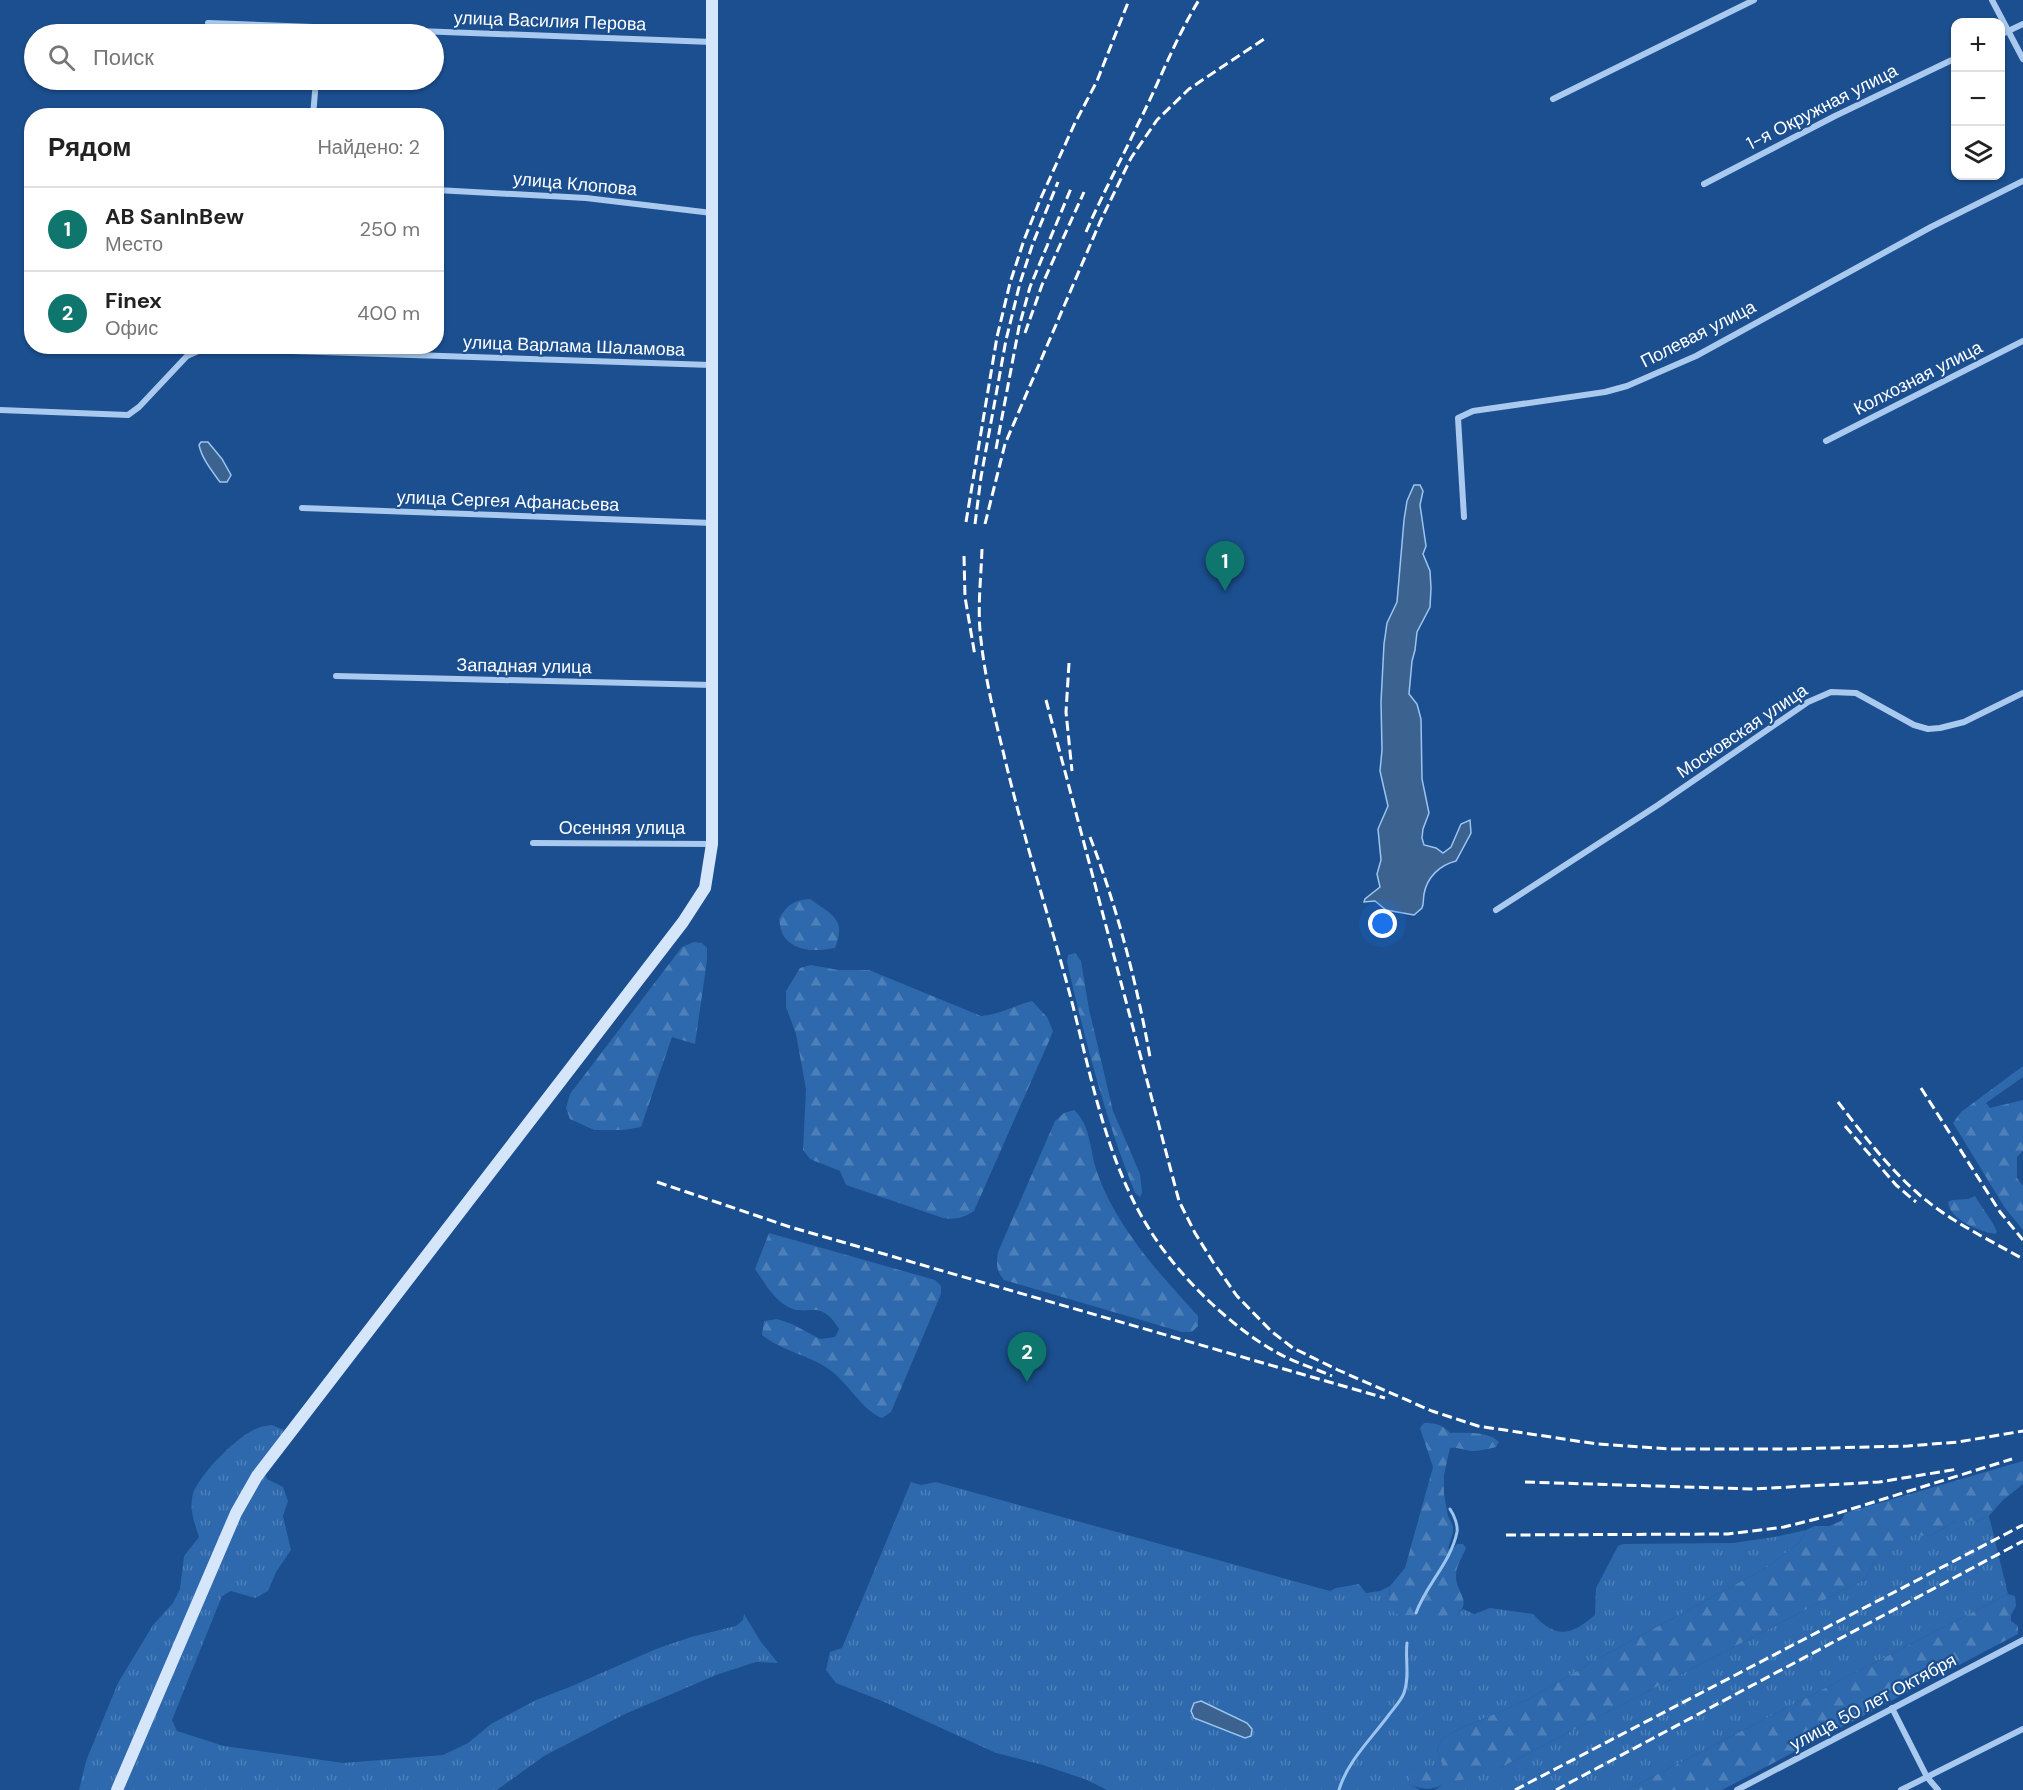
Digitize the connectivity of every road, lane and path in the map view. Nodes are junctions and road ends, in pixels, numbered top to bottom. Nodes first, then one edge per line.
1 (712, 0) edge
2 (1754, 0) edge
3 (1992, 0) edge
4 (208, 23) dead end
5 (222, 24) edge
6 (2023, 24) edge
7 (2009, 31) junction
8 (2005, 33) edge
9 (444, 34) edge
10 (712, 42) junction
11 (2023, 59) edge
12 (1951, 60) edge
13 (315, 90) edge
14 (1553, 99) dead end
15 (314, 108) edge
16 (2023, 181) edge
17 (1704, 184) dead end
18 (444, 190) edge
19 (712, 213) junction
20 (2023, 341) edge
21 (192, 354) edge
22 (433, 354) edge
23 (711, 365) junction
24 (0, 410) edge
25 (1826, 441) dead end
26 (302, 508) dead end
27 (1464, 517) dead end
28 (712, 523) junction
29 (336, 676) dead end
30 (712, 685) junction
31 (2023, 693) edge
32 (533, 843) dead end
33 (712, 844) junction
34 (1497, 910) dead end
35 (2023, 1640) edge
36 (1892, 1708) junction
37 (2023, 1729) edge
38 (1927, 1777) junction
39 (117, 1790) edge
40 (1737, 1790) edge
41 (1902, 1790) edge
42 (1938, 1790) edge

1 - 10 street
2 - 14 street
3 - 7 street
4 - 5 street, улица Василия Перова
6 - 7 street
7 - 8 street
7 - 11 street
9 - 10 street, улица Василия Перова
10 - 19 street
12 - 17 street, 1-я Окружная улица
13 - 15 street
16 - 27 street, Полевая улица
18 - 19 street, улица Клопова
19 - 23 street
20 - 25 street, Колхозная улица
21 - 24 street, улица Варлама Шаламова
22 - 23 street, улица Варлама Шаламова
23 - 28 street
26 - 28 street, улица Сергея Афанасьева
28 - 30 street
29 - 30 street, Западная улица
30 - 33 street
31 - 34 street, Московская улица
32 - 33 street, Осенняя улица
33 - 39 street
35 - 36 street, улица 50 лет Октября
36 - 38 street
36 - 40 street, улица 50 лет Октября
37 - 38 street
38 - 41 street
38 - 42 street

